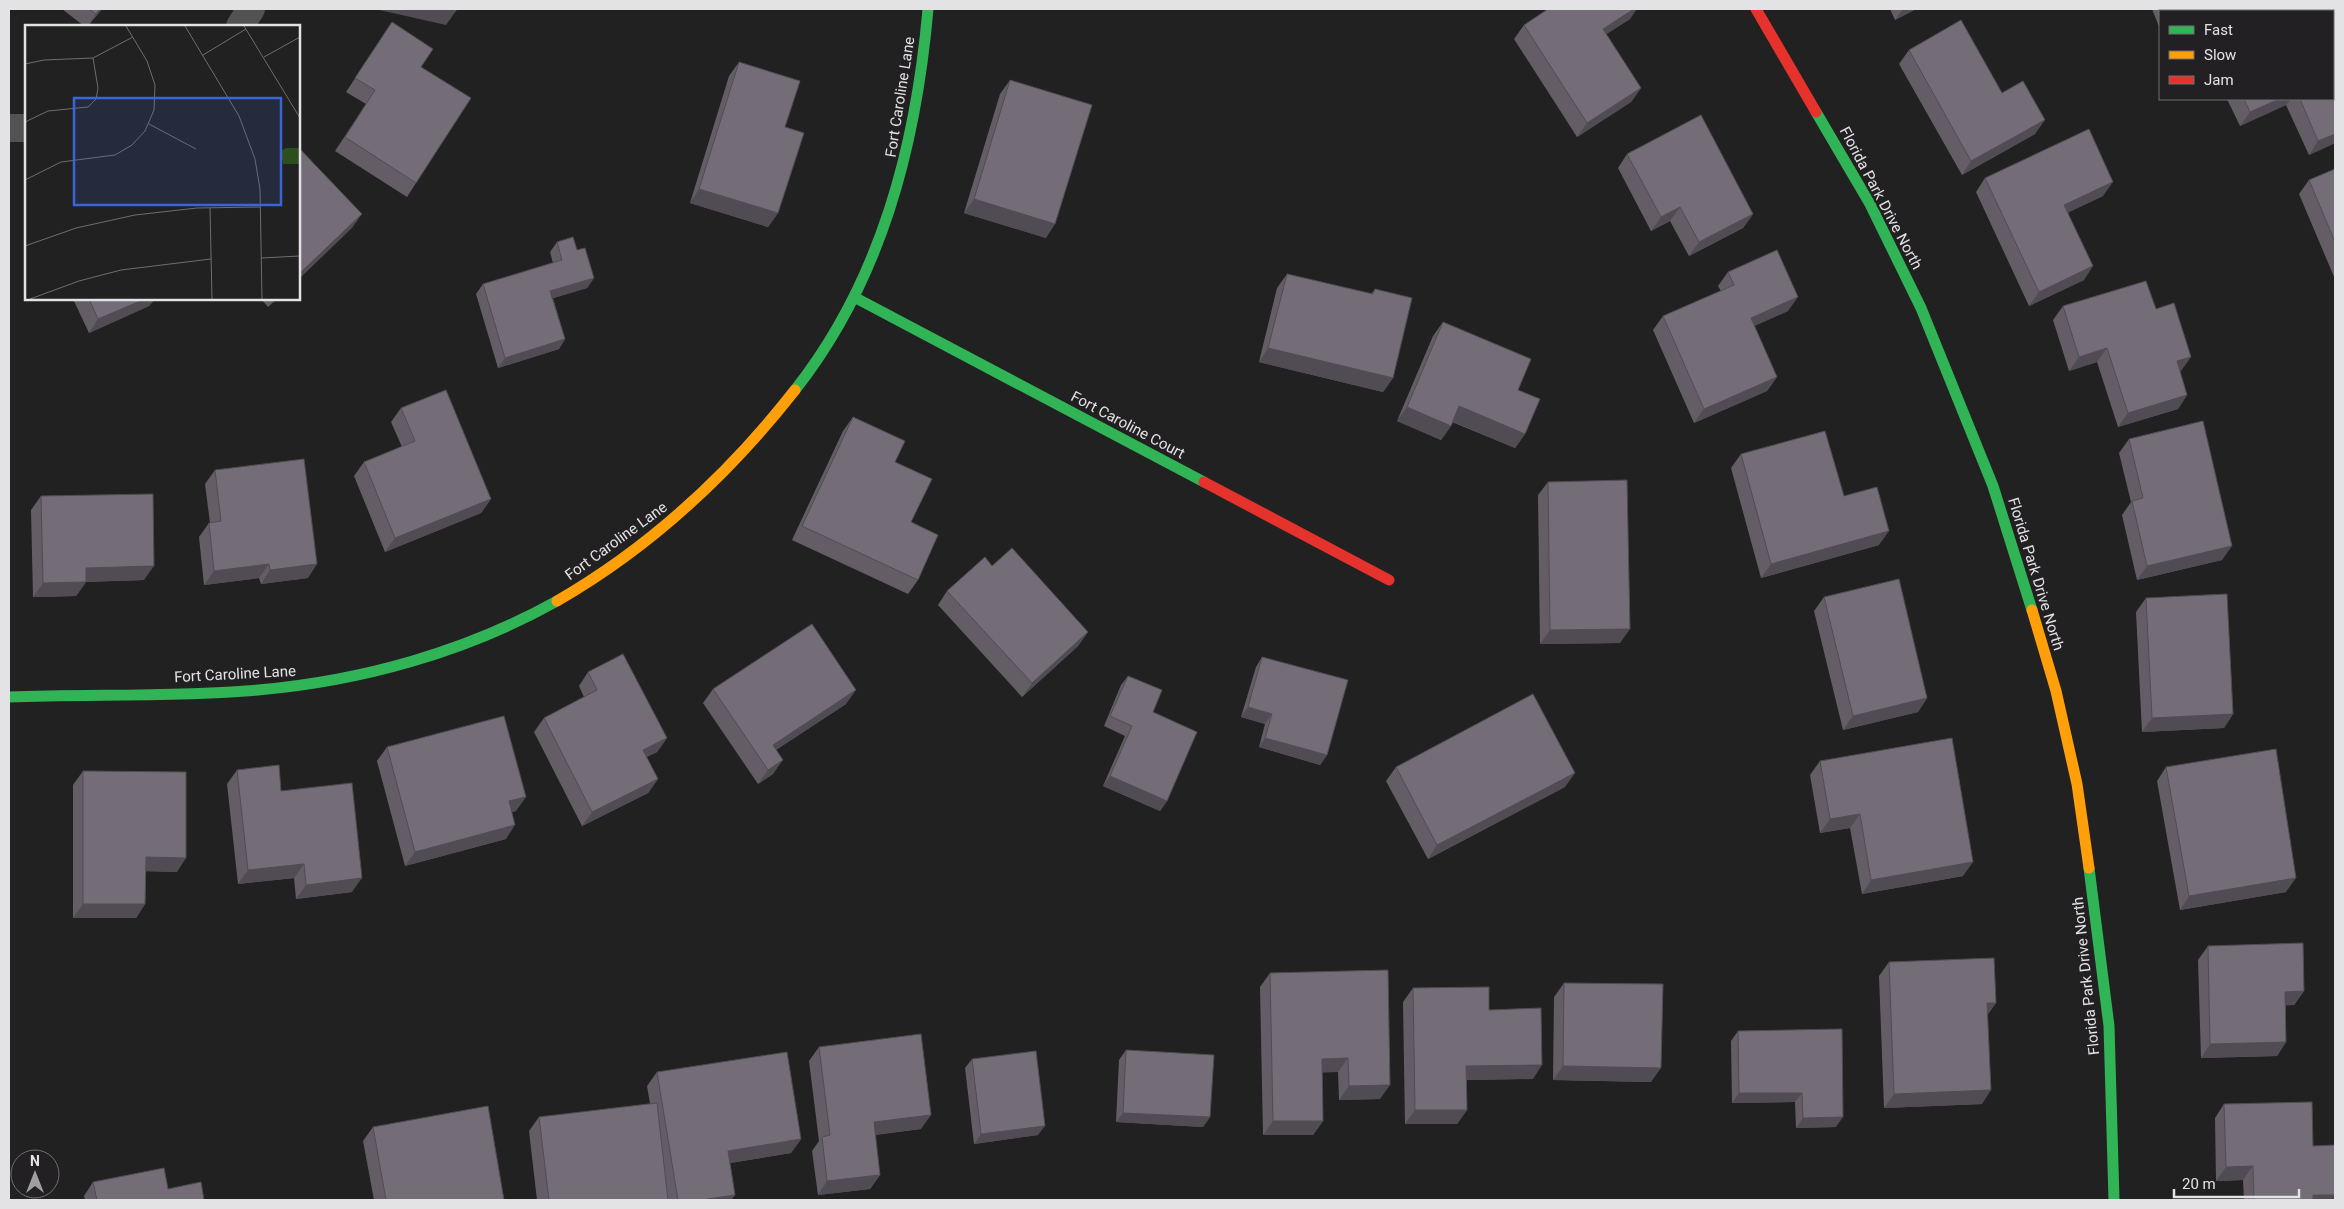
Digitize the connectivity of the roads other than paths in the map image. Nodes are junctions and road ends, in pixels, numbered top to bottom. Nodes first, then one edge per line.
1 (252, 9) edge
2 (928, 9) edge
3 (1756, 9) edge
4 (241, 25) edge
5 (9, 128) edge
6 (25, 128) edge
7 (854, 297) junction
8 (1389, 580) dead end
9 (9, 697) edge
10 (2114, 1200) edge

1 - 4 street
2 - 7 street, Fort Caroline Lane
3 - 10 street, Florida Park Drive North
5 - 6 street
7 - 8 street, Fort Caroline Court
7 - 9 street, Fort Caroline Lane

